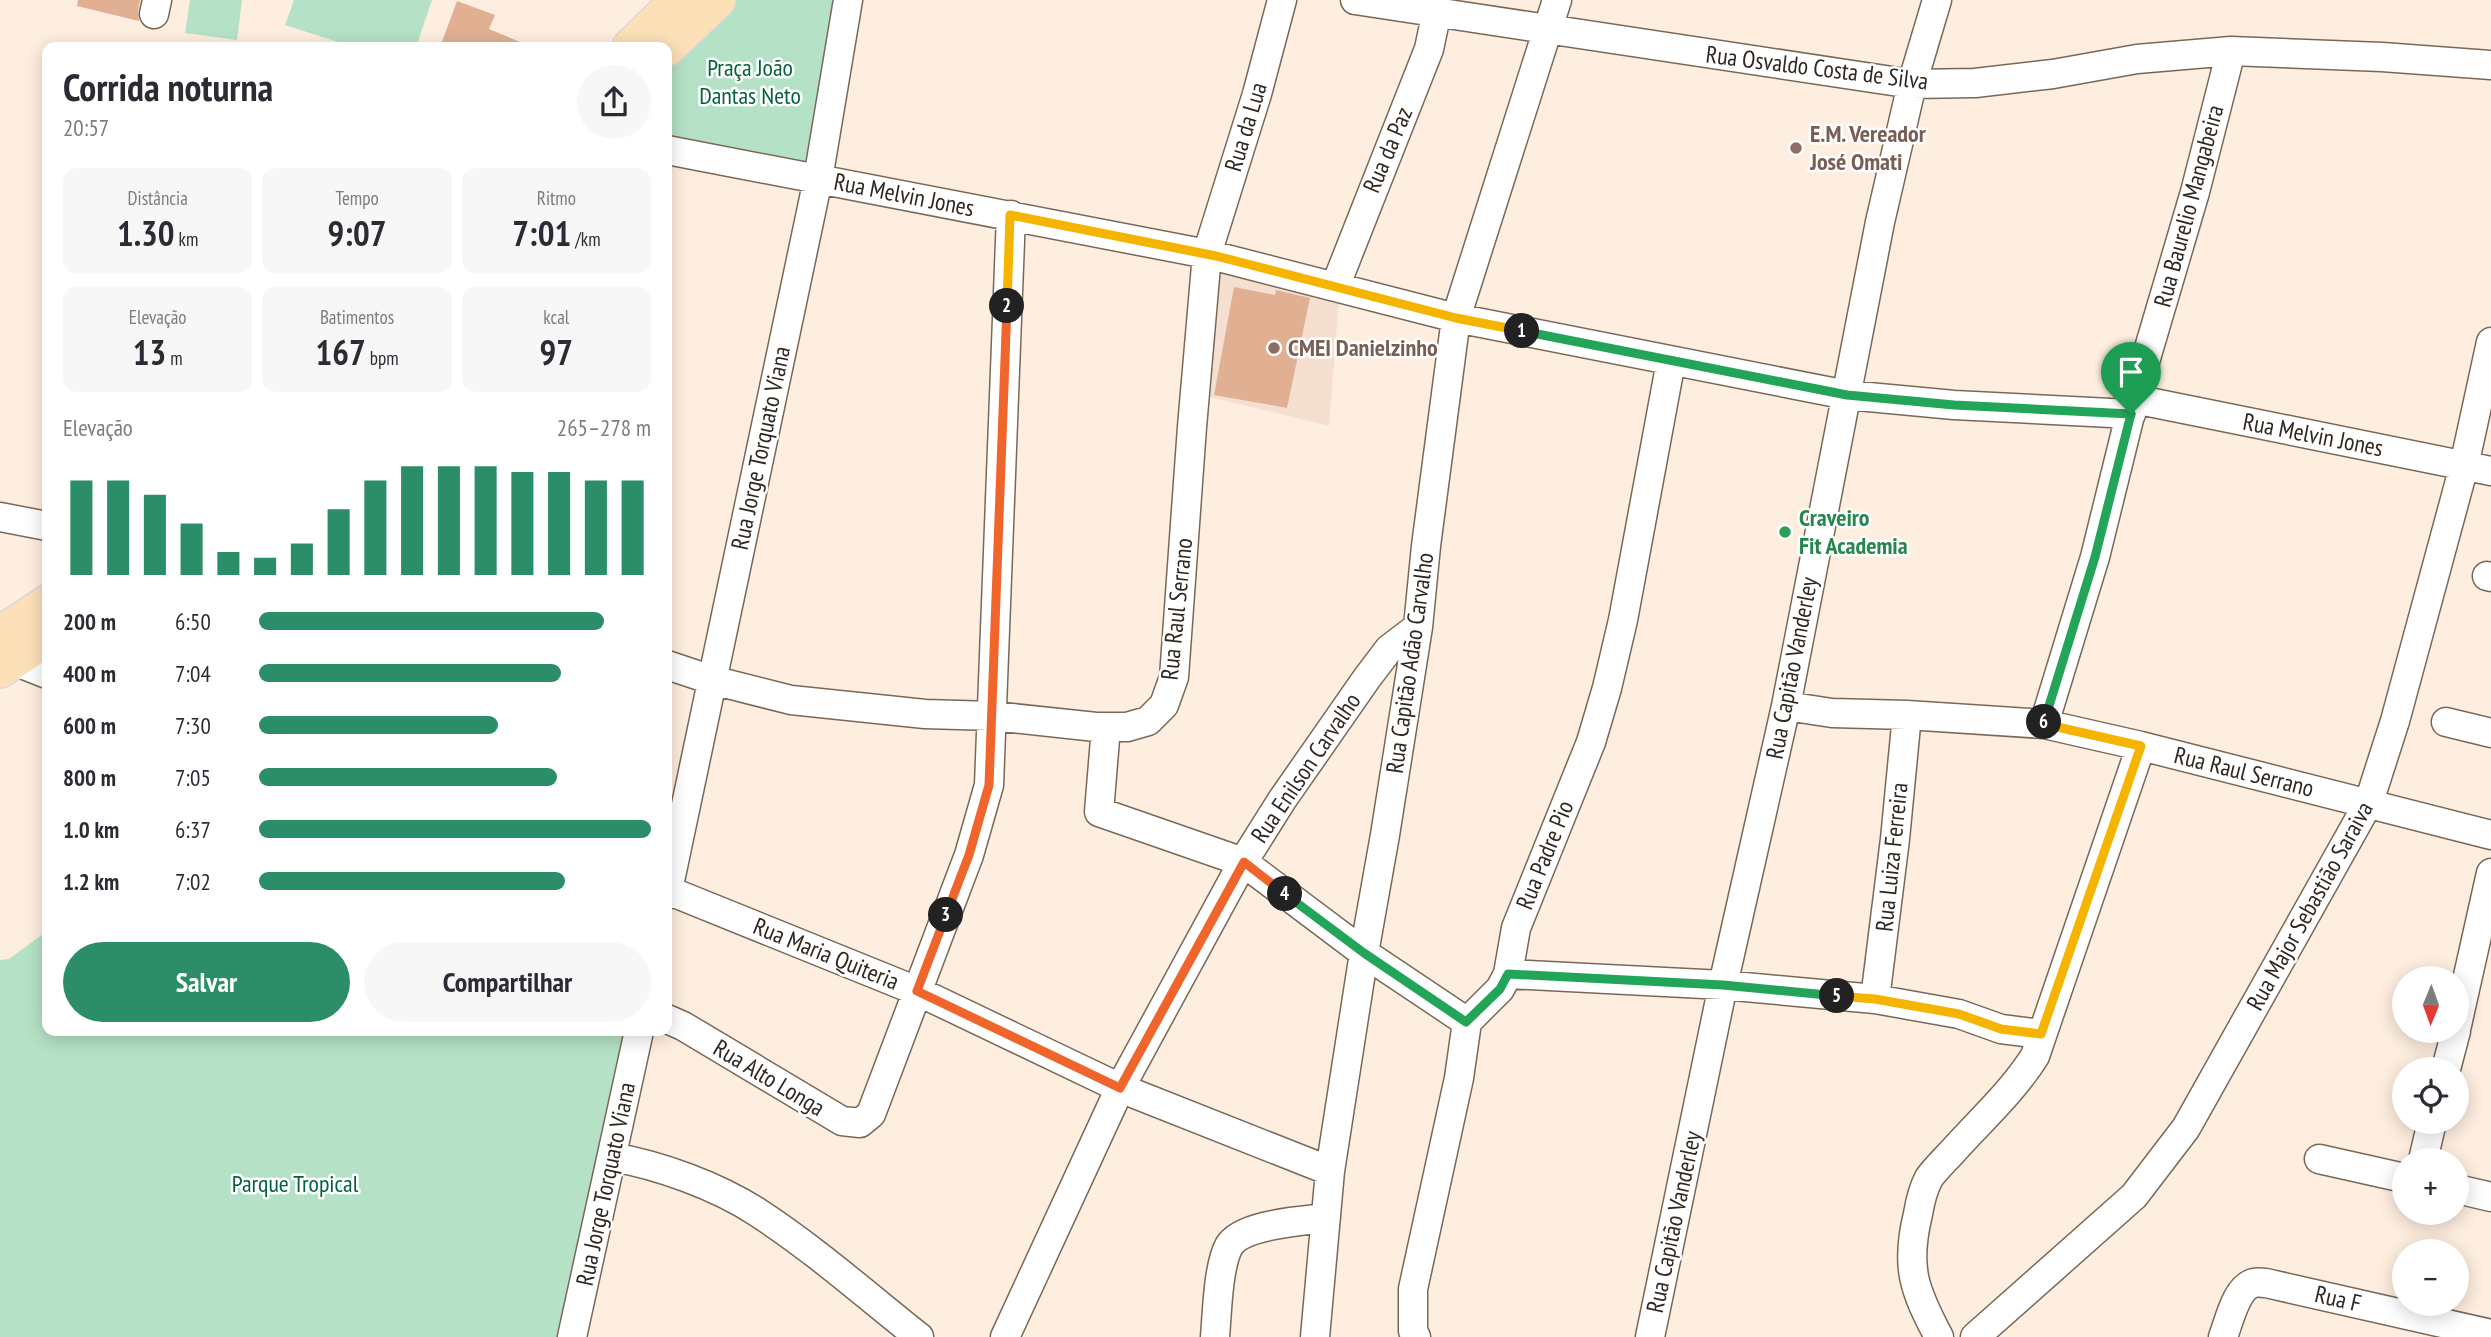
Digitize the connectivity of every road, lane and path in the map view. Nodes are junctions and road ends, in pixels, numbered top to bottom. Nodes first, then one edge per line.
1 (678, 0) edge
2 (718, 0) edge
3 (848, 0) edge
4 (1282, 0) edge
5 (1355, 0) edge
6 (1557, 0) edge
7 (1937, 0) edge
8 (1437, 11) junction
9 (1547, 30) junction
10 (635, 42) edge
11 (672, 43) edge
12 (2231, 51) junction
13 (2491, 65) edge
14 (1912, 84) junction
15 (672, 150) edge
16 (818, 179) junction
17 (1010, 215) junction
18 (1207, 254) junction
19 (1335, 286) junction
20 (1456, 318) junction
21 (2491, 342) edge
22 (1671, 361) junction
23 (1847, 395) junction
24 (2132, 406) junction
25 (2478, 469) edge
26 (0, 517) edge
27 (42, 525) edge
28 (42, 624) edge
29 (1418, 627) junction
30 (3, 653) edge
31 (672, 667) edge
32 (42, 672) edge
33 (712, 680) junction
34 (1786, 706) junction
35 (1906, 715) junction
36 (993, 716) junction
37 (2446, 722) dead end
38 (2044, 724) junction
39 (1106, 727) junction
40 (2491, 733) edge
41 (2141, 746) junction
42 (2369, 802) junction
43 (2491, 835) edge
44 (1244, 862) junction
45 (672, 868) edge
46 (2491, 873) edge
47 (672, 894) edge
48 (1364, 953) junction
49 (2469, 971) edge
50 (1508, 974) junction
51 (1723, 985) junction
52 (917, 991) junction
53 (1875, 999) junction
54 (672, 1021) edge
55 (1466, 1022) junction
56 (2041, 1034) junction
57 (638, 1036) edge
58 (1120, 1088) junction
59 (612, 1157) junction
60 (2319, 1159) dead end
61 (1330, 1171) junction
62 (2392, 1175) edge
63 (2469, 1192) edge
64 (2491, 1197) edge
65 (1326, 1218) junction
66 (2491, 1334) edge
67 (572, 1337) edge
68 (919, 1337) edge
69 (1006, 1337) edge
70 (1215, 1337) edge
71 (1315, 1337) edge
72 (1416, 1337) edge
73 (1650, 1337) edge
74 (1939, 1337) edge
75 (1975, 1337) edge
76 (2222, 1337) edge

1 - 10 main road
2 - 11 main road
3 - 16 street, Rua Jorge Torquato Viana
4 - 18 street, Rua da Lua
5 - 8 street, Rua Osvaldo Costa de Silva
6 - 9 street, Rua Capitão Adão Carvalho
7 - 14 street, Rua Capitão Vanderley
8 - 9 street, Rua Osvaldo Costa de Silva
8 - 19 street, Rua da Paz
9 - 14 street, Rua Osvaldo Costa de Silva
9 - 20 street, Rua Capitão Adão Carvalho
12 - 13 street, Rua Osvaldo Costa de Silva
12 - 14 street, Rua Osvaldo Costa de Silva
12 - 24 street, Rua Baurelio Mangabeira
14 - 23 street, Rua Capitão Vanderley
15 - 16 street, Rua Melvin Jones
16 - 17 street, Rua Melvin Jones
16 - 33 street, Rua Jorge Torquato Viana
17 - 18 street, Rua Melvin Jones
17 - 36 street
18 - 19 street, Rua Melvin Jones
18 - 39 street, Rua Raul Serrano
19 - 20 street, Rua Melvin Jones
20 - 22 street, Rua Melvin Jones
20 - 29 street, Rua Capitão Adão Carvalho
21 - 25 street, Rua Major Sebastião Saraiva
22 - 23 street, Rua Melvin Jones
22 - 50 street, Rua Padre Pio
23 - 24 street, Rua Melvin Jones
23 - 34 street, Rua Capitão Vanderley
24 - 25 street, Rua Melvin Jones
24 - 38 street, Rua Baurelio Mangabeira
25 - 42 street, Rua Major Sebastião Saraiva
26 - 27 street
28 - 30 main road
29 - 44 street, Rua Enilson Carvalho
29 - 48 street, Rua Capitão Adão Carvalho
30 - 32 street
31 - 33 street, Rua Raul Serrano
33 - 36 street, Rua Raul Serrano
33 - 45 street, Rua Jorge Torquato Viana
34 - 35 street, Rua Raul Serrano
34 - 51 street, Rua Capitão Vanderley
35 - 38 street, Rua Raul Serrano
35 - 53 street, Rua Luiza Ferreira
36 - 39 street, Rua Raul Serrano
36 - 52 street
37 - 40 street
38 - 41 street, Rua Raul Serrano
39 - 44 street
41 - 42 street, Rua Raul Serrano
41 - 56 street
42 - 43 street, Rua Raul Serrano
42 - 75 street, Rua Major Sebastião Saraiva
44 - 48 street
44 - 58 street, Rua Enilson Carvalho
46 - 49 street
47 - 52 street, Rua Maria Quiteria
48 - 55 street
48 - 61 street, Rua Capitão Adão Carvalho
50 - 51 street
50 - 55 street, Rua Padre Pio
51 - 53 street
51 - 73 street, Rua Capitão Vanderley
52 - 54 street, Rua Alto Longa
52 - 58 street, Rua Maria Quiteria
53 - 56 street
55 - 72 street
56 - 74 street
57 - 59 street, Rua Jorge Torquato Viana
58 - 61 street, Rua Maria Quiteria
58 - 69 street, Rua Enilson Carvalho
59 - 67 street, Rua Jorge Torquato Viana
59 - 68 street
60 - 62 street
61 - 65 street, Rua Capitão Adão Carvalho
63 - 64 street
65 - 70 street
65 - 71 street, Rua Capitão Adão Carvalho
66 - 76 street, Rua F

